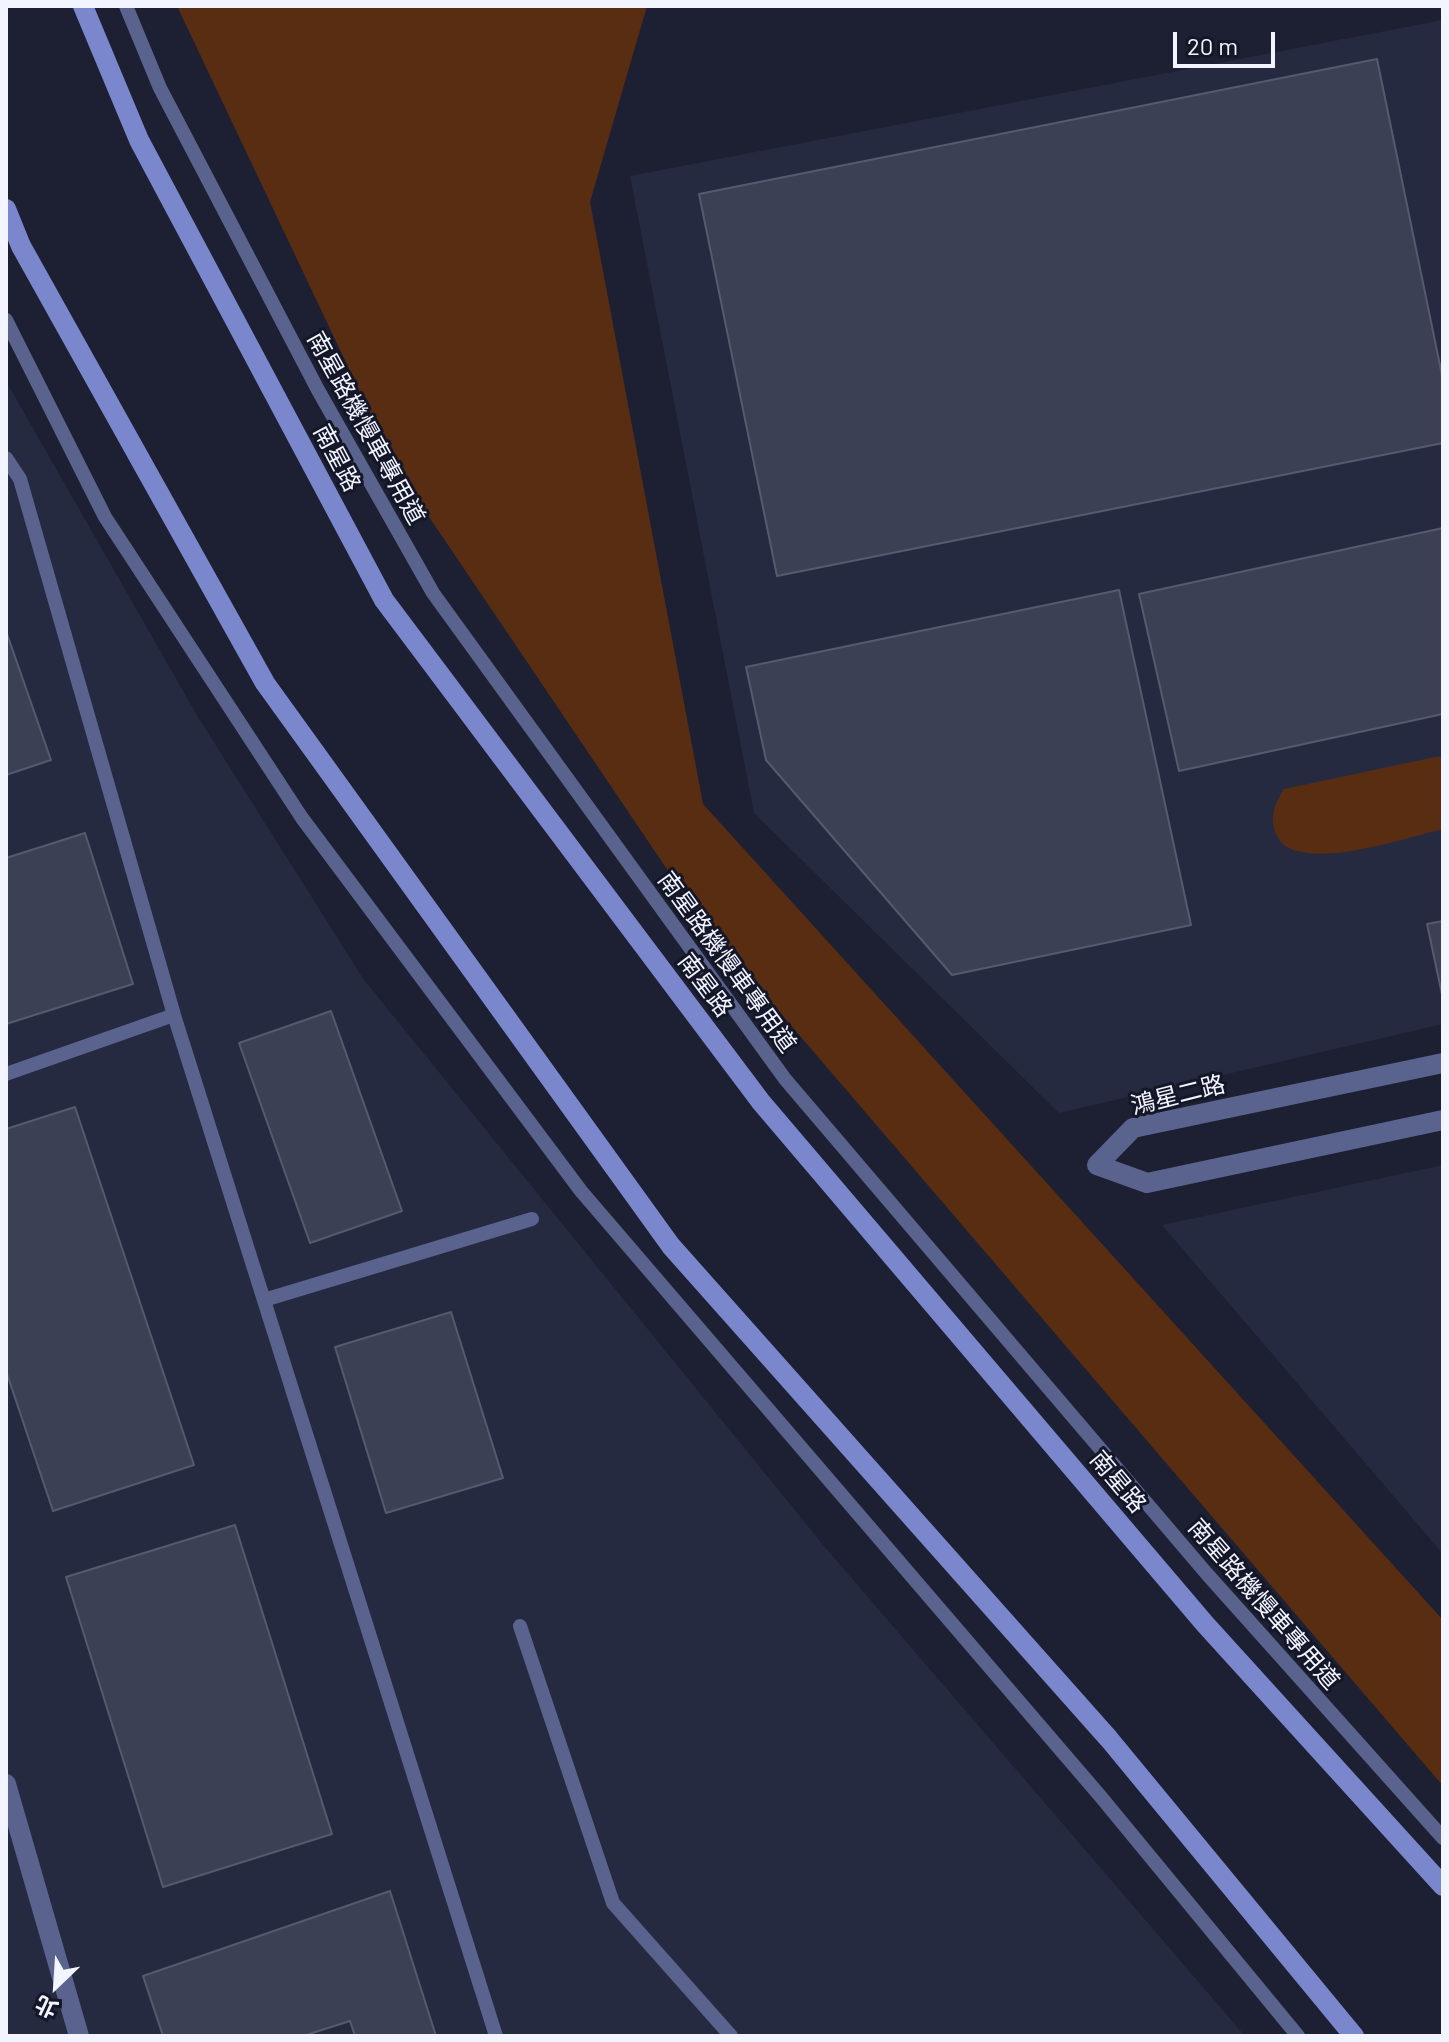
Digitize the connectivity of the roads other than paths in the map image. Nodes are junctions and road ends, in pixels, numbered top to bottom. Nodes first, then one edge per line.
1 (83, 6) edge
2 (126, 6) edge
3 (6, 209) edge
4 (6, 320) edge
5 (6, 458) edge
6 (174, 1015) junction
7 (1443, 1063) edge
8 (6, 1074) edge
9 (1443, 1120) edge
10 (532, 1219) dead end
11 (264, 1300) junction
12 (520, 1626) dead end
13 (6, 1784) edge
14 (1443, 1838) edge
15 (1443, 1886) edge
16 (79, 2036) edge
17 (496, 2036) edge
18 (731, 2036) edge
19 (1298, 2036) edge
20 (1354, 2036) edge

1 - 15 street, 南星路
2 - 14 lane, 南星路機慢車專用道
3 - 20 street
4 - 19 lane
5 - 6 lane
6 - 8 lane
6 - 11 lane
7 - 9 street, 鴻星二路
10 - 11 lane
11 - 17 lane
12 - 18 lane
13 - 16 street

